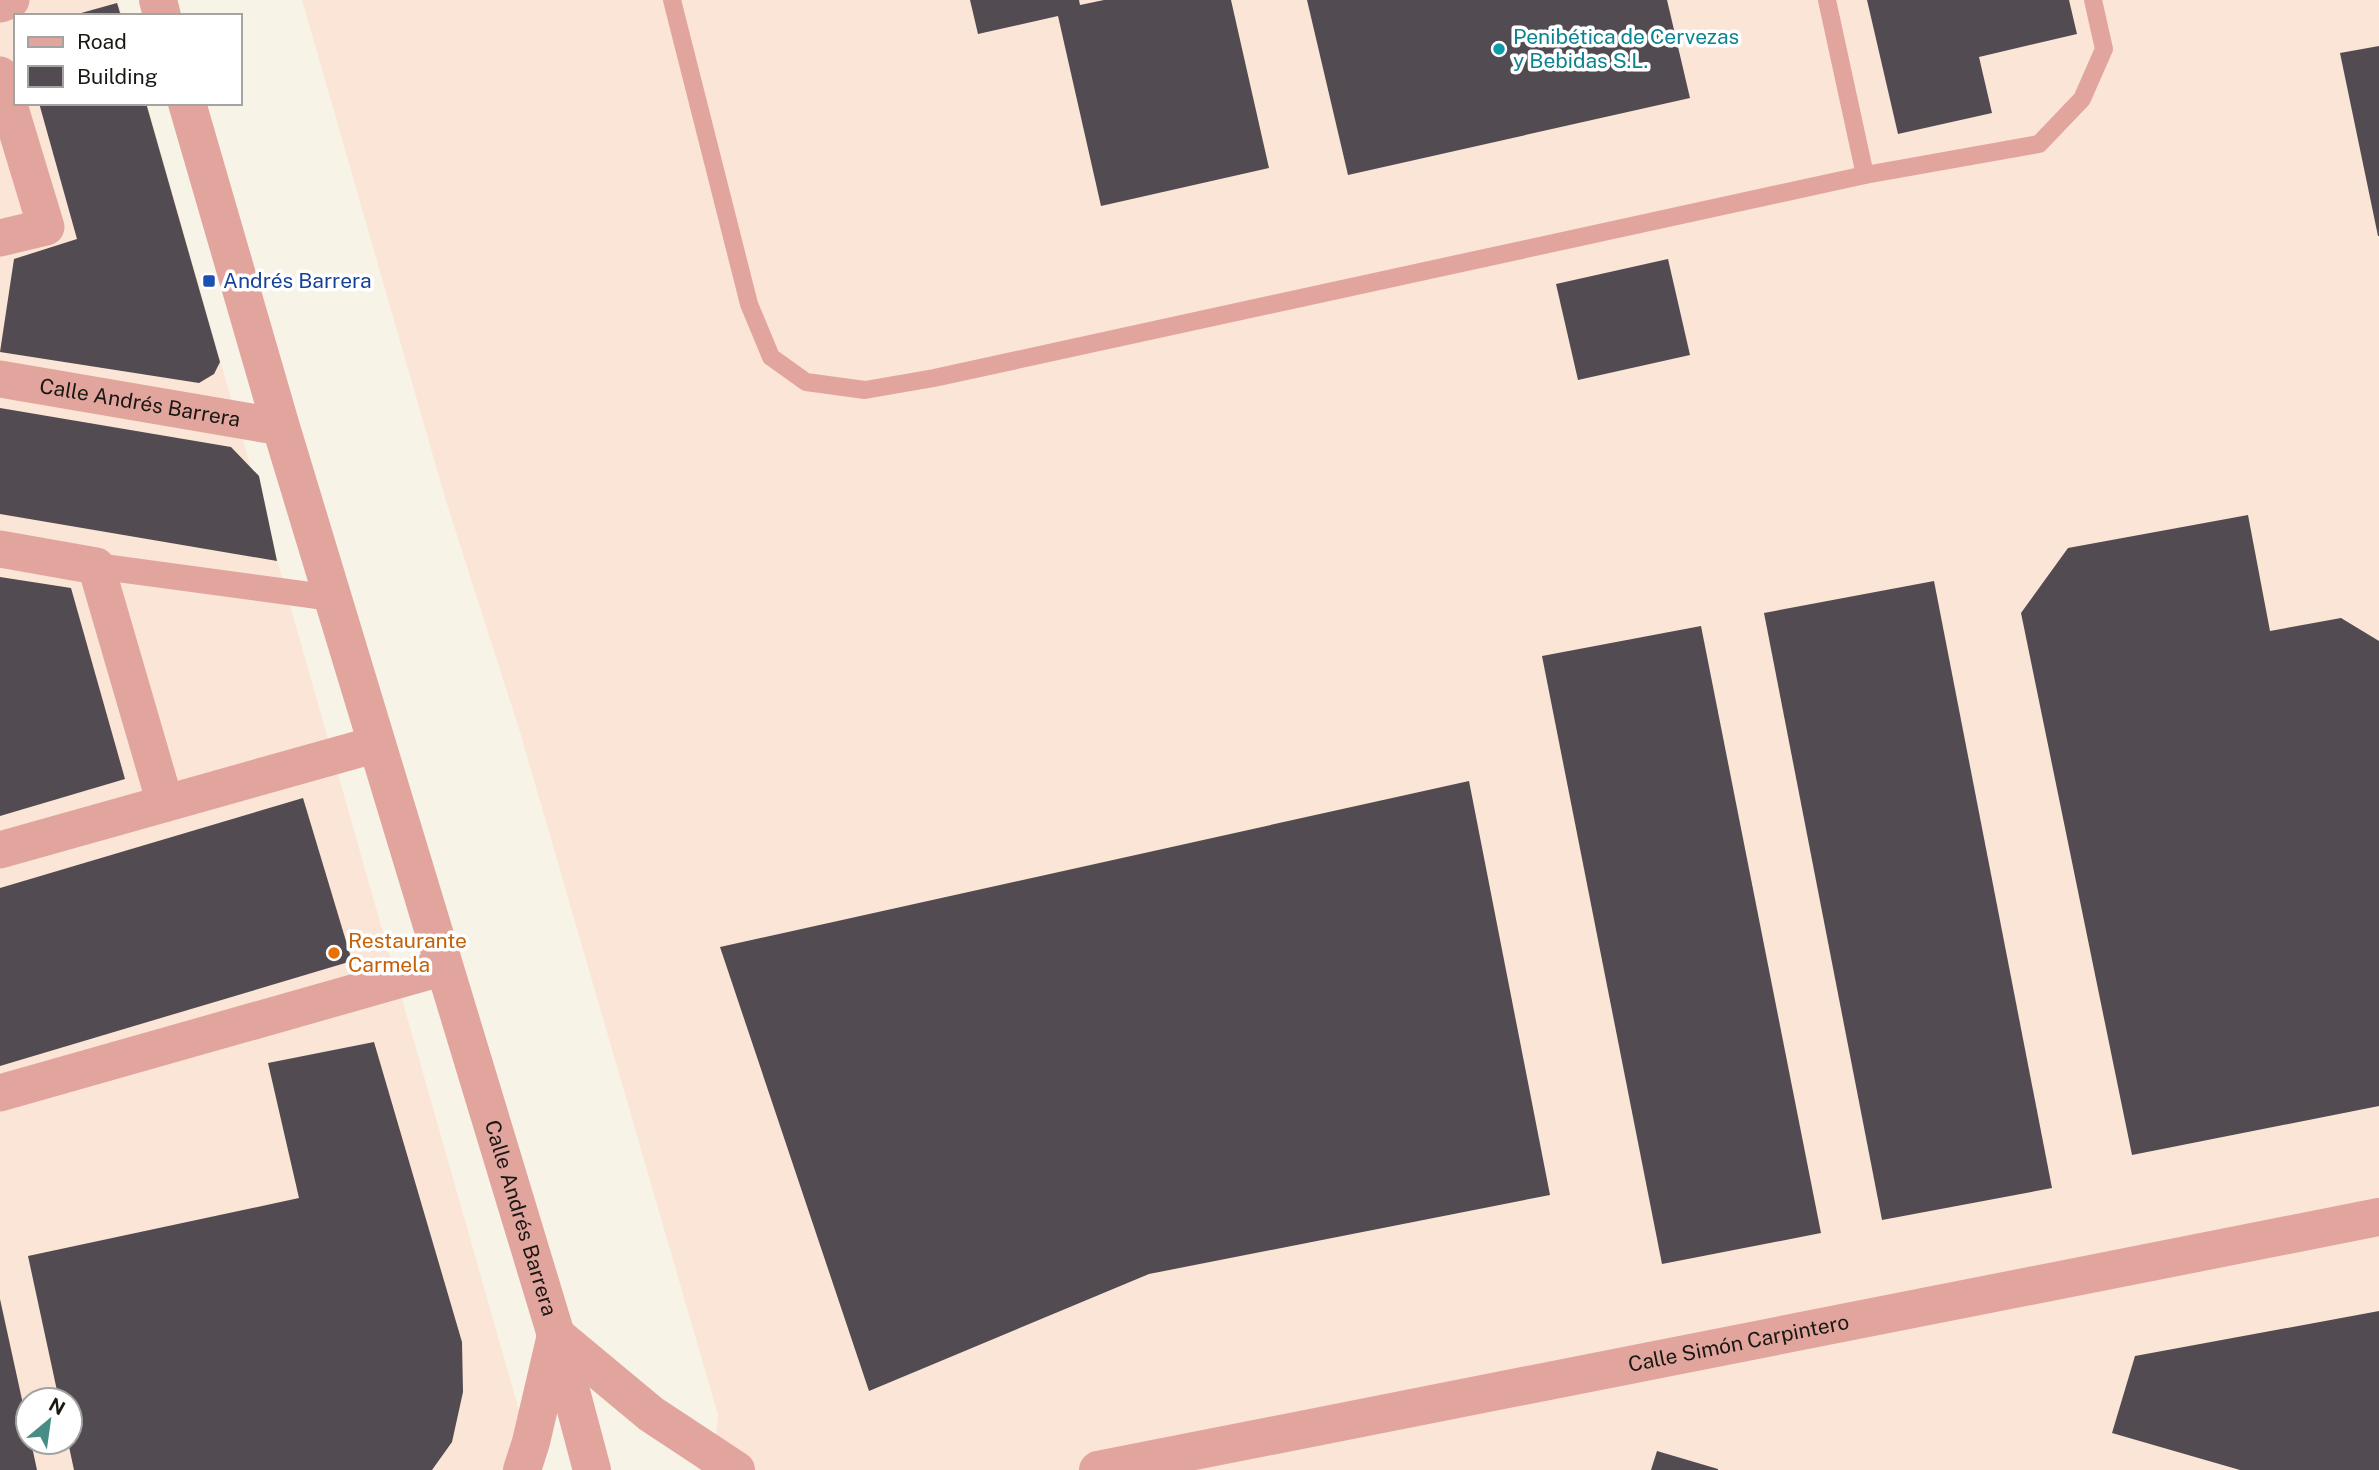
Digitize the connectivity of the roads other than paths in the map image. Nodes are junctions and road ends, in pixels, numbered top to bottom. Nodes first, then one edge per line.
1 (11, 0) edge
2 (672, 0) edge
3 (1827, 0) edge
4 (2093, 0) edge
5 (0, 4) edge
6 (0, 75) edge
7 (188, 105) edge
8 (1865, 175) junction
9 (0, 238) edge
10 (0, 379) edge
11 (281, 427) junction
12 (0, 549) edge
13 (96, 566) junction
14 (332, 598) junction
15 (377, 744) junction
16 (165, 803) junction
17 (0, 850) edge
18 (444, 967) junction
19 (0, 1093) edge
20 (2379, 1217) edge
21 (556, 1335) junction
22 (522, 1470) edge
23 (592, 1470) edge
24 (736, 1470) edge
25 (1098, 1470) edge

1 - 5 street
2 - 8 lane
3 - 8 lane
4 - 8 lane
6 - 9 street
7 - 11 street, Calle Andrés Barrera
10 - 11 street, Calle Andrés Barrera
11 - 14 street, Calle Andrés Barrera
12 - 13 street
13 - 14 street
13 - 16 street
14 - 15 street, Calle Andrés Barrera
15 - 16 street
15 - 18 street, Calle Andrés Barrera
16 - 17 street
18 - 19 street
18 - 21 street, Calle Andrés Barrera
20 - 25 street, Calle Simón Carpintero
21 - 22 street
21 - 23 street, Calle Andrés Barrera
21 - 24 street

